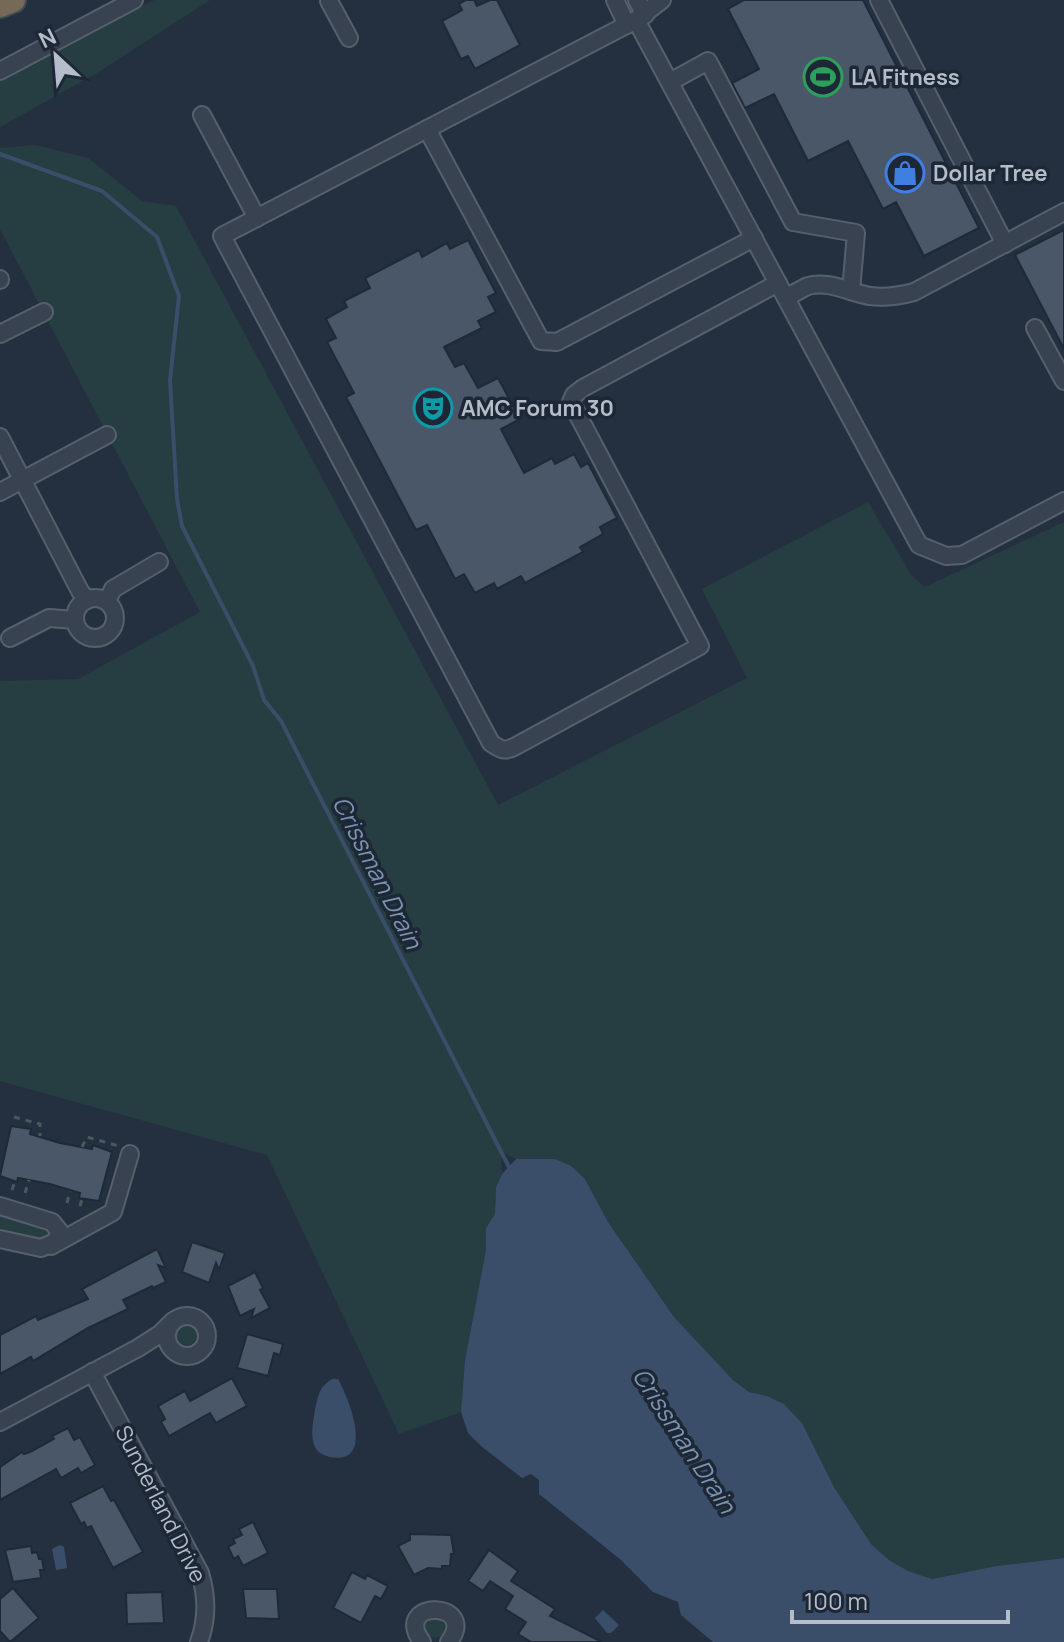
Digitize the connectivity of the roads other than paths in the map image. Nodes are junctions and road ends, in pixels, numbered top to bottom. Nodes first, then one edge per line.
1 (13, 0) edge
2 (134, 0) edge
3 (615, 0) edge
4 (662, 0) edge
5 (879, 0) edge
6 (329, 1) edge
7 (1, 2) edge
8 (636, 15) edge
9 (349, 38) dead end
10 (0, 71) edge
11 (670, 82) junction
12 (202, 115) dead end
13 (427, 129) junction
14 (1064, 212) edge
15 (257, 218) junction
16 (754, 238) junction
17 (1005, 244) junction
18 (782, 290) junction
19 (851, 291) junction
20 (44, 312) dead end
21 (1035, 328) dead end
22 (0, 334) edge
23 (1060, 363) edge
24 (1064, 381) edge
25 (107, 435) dead end
26 (0, 437) edge
27 (22, 480) junction
28 (0, 492) edge
29 (1064, 501) edge
30 (159, 562) dead end
31 (87, 600) junction
32 (107, 601) junction
33 (75, 620) junction
34 (10, 638) dead end
35 (127, 1153) road end
36 (0, 1206) edge
37 (56, 1224) junction
38 (84, 1229) junction
39 (0, 1239) edge
40 (49, 1247) junction
41 (173, 1321) junction
42 (138, 1348) junction
43 (173, 1350) junction
44 (92, 1372) junction
45 (0, 1422) edge
46 (452, 1634) edge
47 (199, 1642) edge
48 (422, 1642) edge
49 (462, 1642) edge

1 - 7 highway
2 - 10 street
3 - 8 street
4 - 8 street
5 - 17 street
6 - 9 street
8 - 11 street
8 - 13 street
11 - 16 street
11 - 19 street
12 - 15 street
13 - 15 street
13 - 16 street
14 - 17 street
15 - 18 street
16 - 18 street
17 - 19 street
18 - 19 street
18 - 29 street
20 - 22 street
21 - 23 street
23 - 24 street
25 - 27 street
26 - 27 street
27 - 28 street
27 - 31 street
30 - 32 street
31 - 32 street
31 - 33 street
32 - 33 street
33 - 34 street
35 - 38 street
36 - 37 street
37 - 38 street
37 - 40 street
38 - 40 street
39 - 40 street
41 - 42 street
41 - 43 street
41 - 43 street
42 - 43 street
42 - 44 street
44 - 45 street
44 - 47 street, Sunderland Drive
46 - 48 street
46 - 49 street

